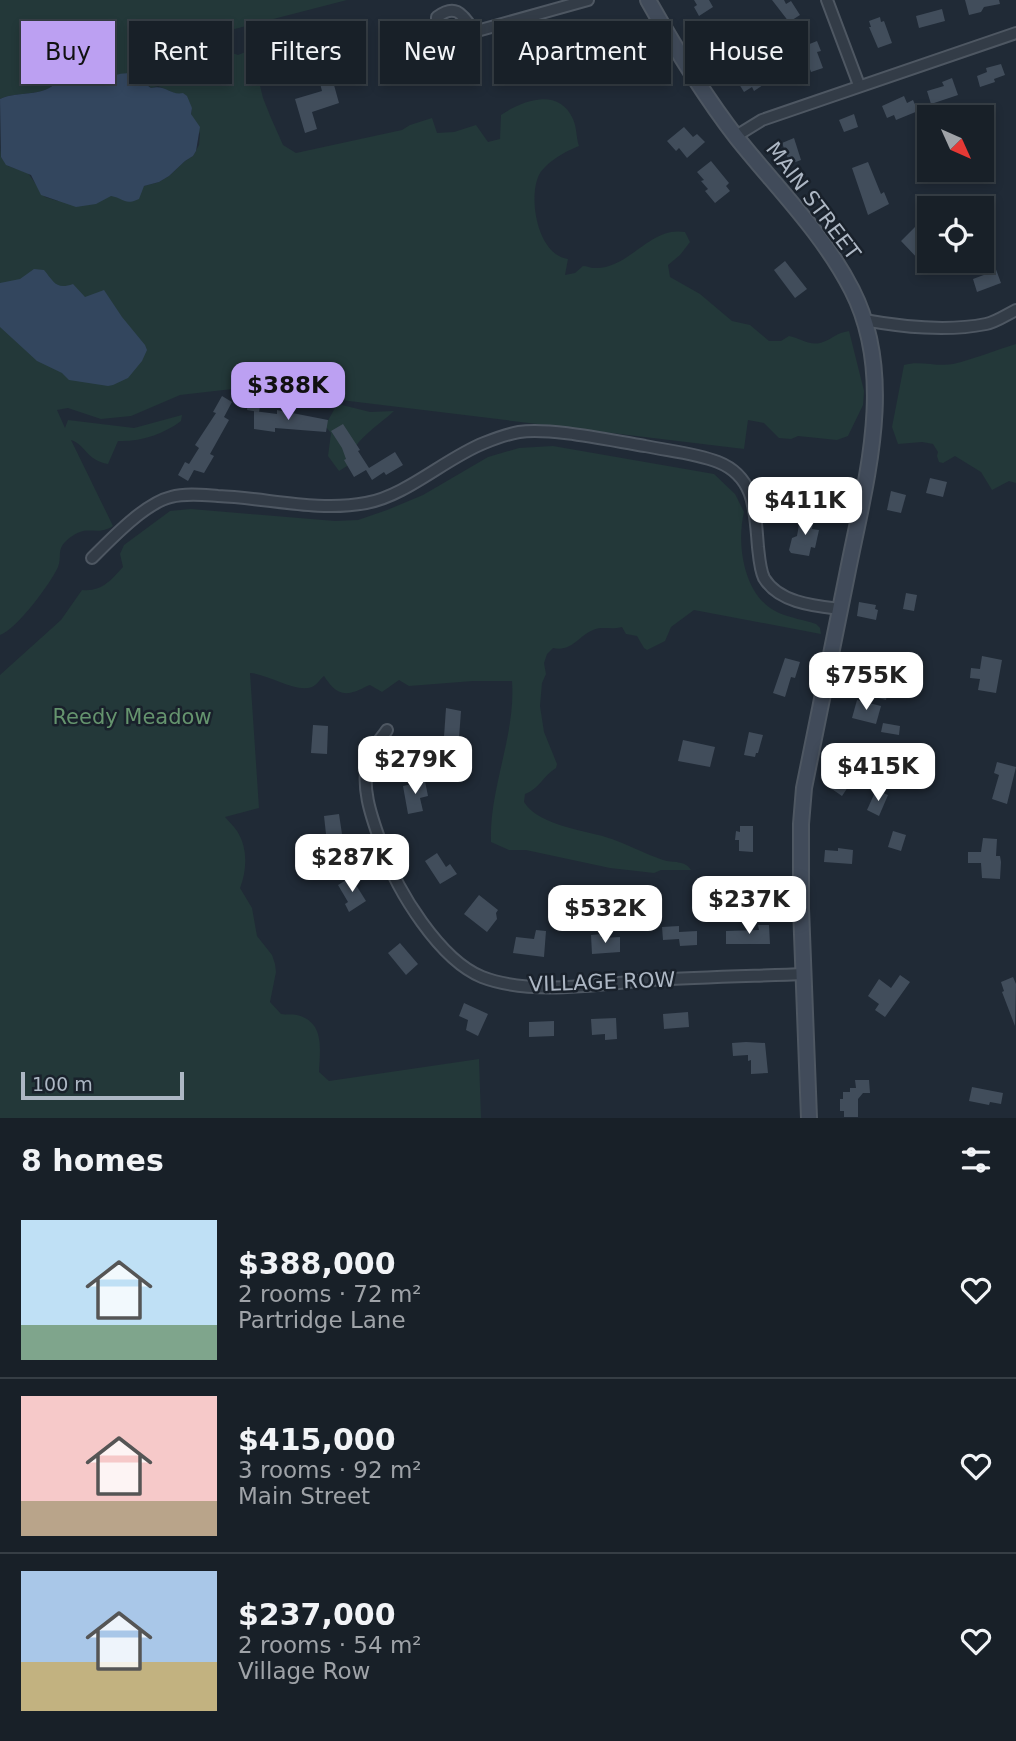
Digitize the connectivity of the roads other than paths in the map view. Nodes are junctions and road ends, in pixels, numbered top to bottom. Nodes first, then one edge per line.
1 (588, 0) edge
2 (648, 0) edge
3 (827, 0) edge
4 (480, 31) edge
5 (1016, 33) edge
6 (859, 85) junction
7 (736, 136) junction
8 (1016, 310) edge
9 (864, 320) junction
10 (92, 558) dead end
11 (840, 609) junction
12 (387, 730) dead end
13 (805, 974) junction
14 (808, 1118) edge

1 - 4 street
2 - 7 street, MAIN STREET
3 - 6 street
5 - 6 street
6 - 7 street
7 - 9 street, MAIN STREET
8 - 9 street
9 - 11 street, MAIN STREET
10 - 11 street
11 - 13 street, MAIN STREET
12 - 13 street, VILLAGE ROW
13 - 14 street, MAIN STREET

